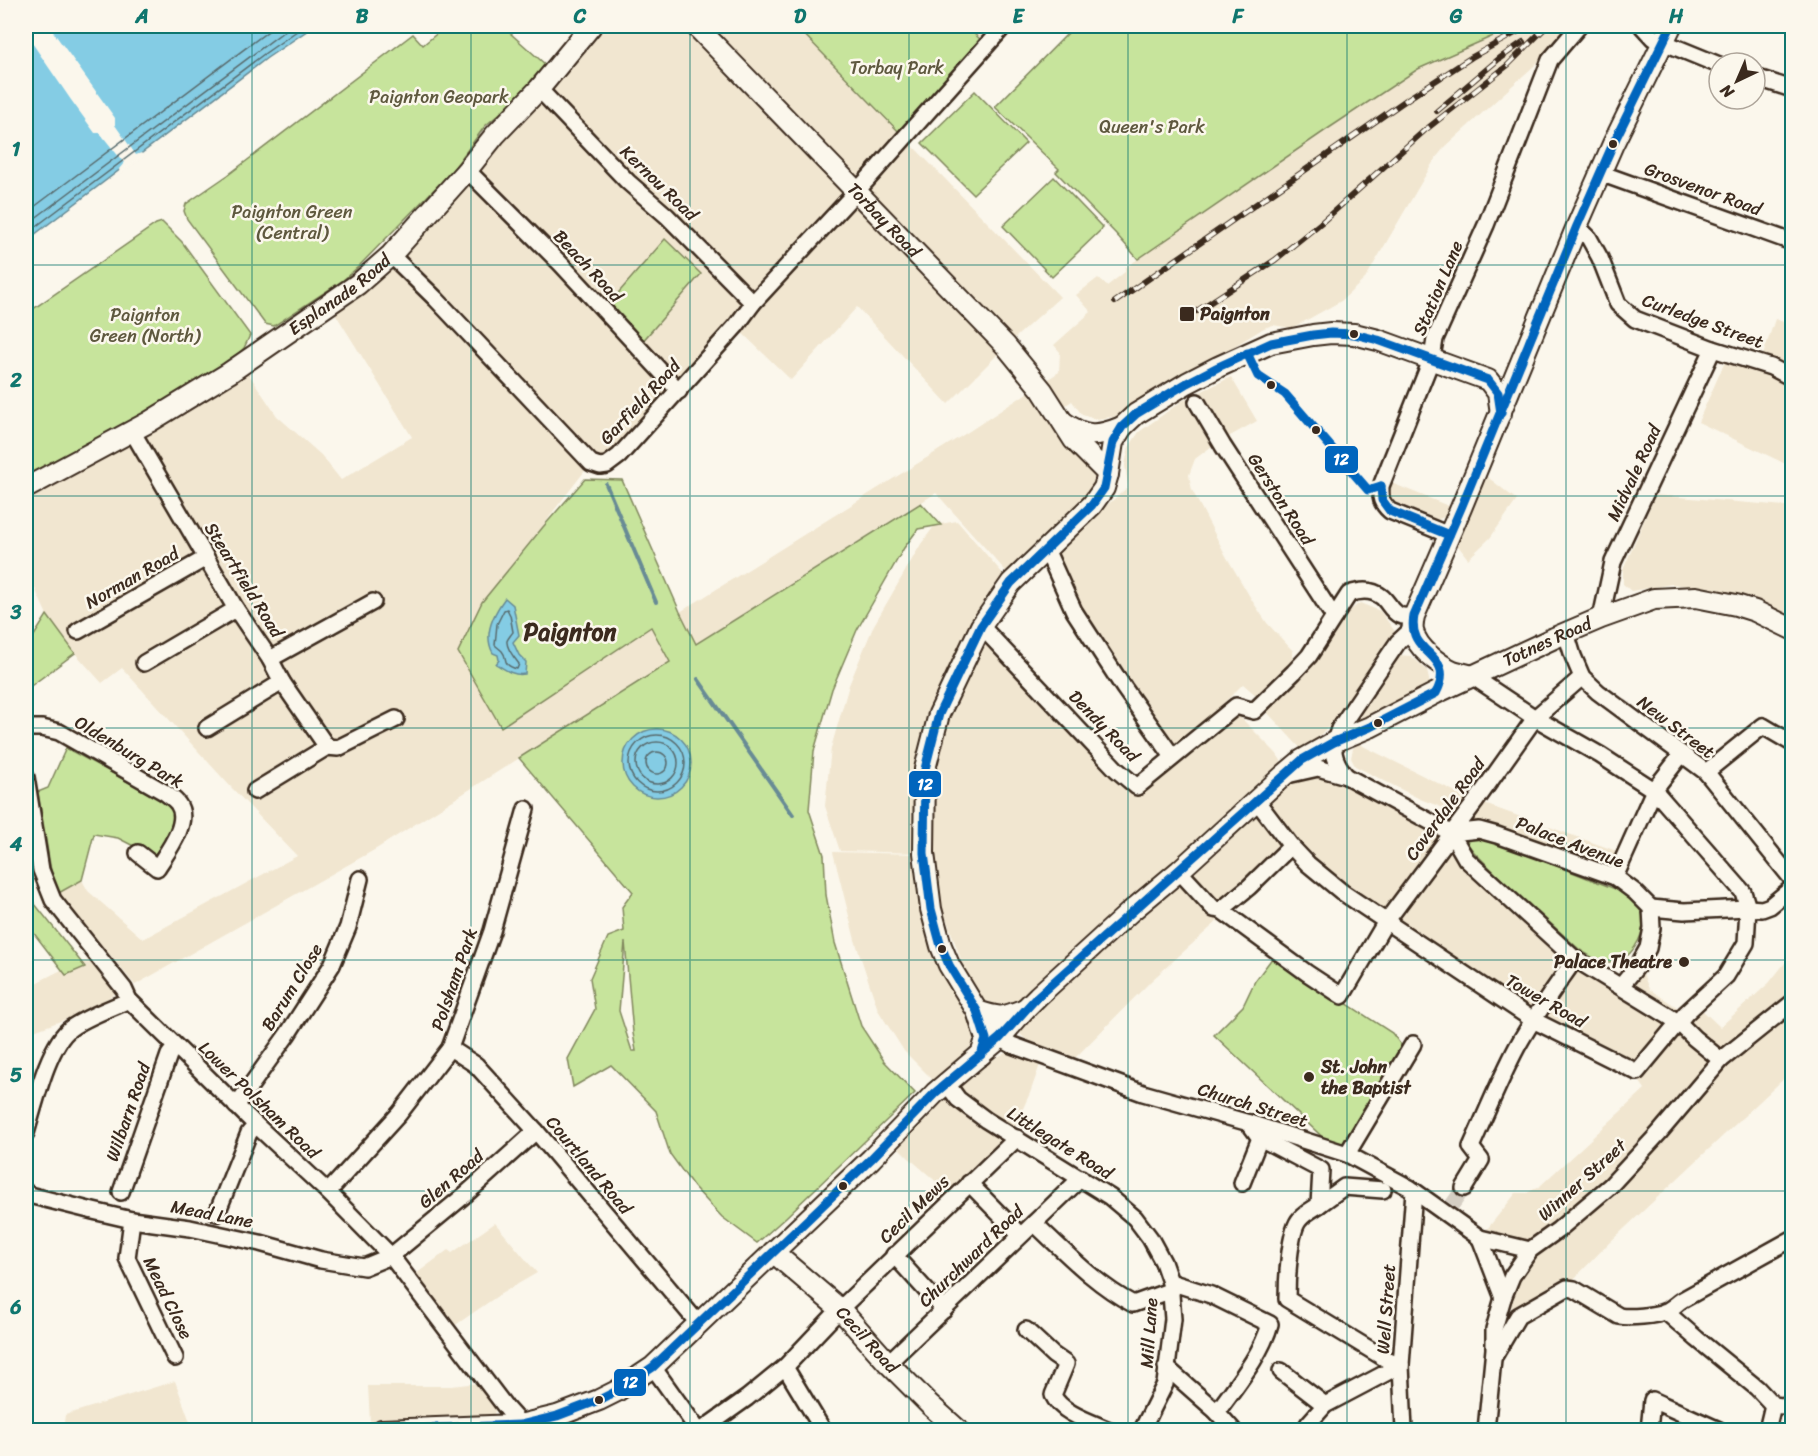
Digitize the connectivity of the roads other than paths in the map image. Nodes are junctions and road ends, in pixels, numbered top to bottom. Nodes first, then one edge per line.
1 (591, 26) edge
2 (696, 26) edge
3 (1004, 26) edge
4 (1579, 26) edge
5 (1642, 26) edge
6 (1667, 34) edge
7 (1707, 58) edge
8 (1767, 81) edge
9 (1792, 89) edge
10 (539, 90) junction
11 (467, 170) junction
12 (1600, 173) junction
13 (856, 192) junction
14 (1577, 226) junction
15 (1792, 242) edge
16 (391, 255) junction
17 (753, 303) junction
18 (1713, 349) junction
19 (1432, 358) junction
20 (1516, 373) junction
21 (1792, 378) edge
22 (1488, 380) junction
23 (679, 391) junction
24 (1197, 402) dead end
25 (1500, 413) junction
26 (1063, 422) junction
27 (1122, 427) junction
28 (132, 431) junction
29 (1108, 474) junction
30 (26, 488) edge
31 (1449, 535) junction
32 (1046, 549) junction
33 (206, 558) junction
34 (373, 602) dead end
35 (237, 609) junction
36 (1334, 617) junction
37 (1601, 618) junction
38 (1413, 623) junction
39 (981, 626) junction
40 (1792, 629) edge
41 (78, 631) dead end
42 (1566, 633) junction
43 (270, 659) junction
44 (1439, 662) junction
45 (144, 663) dead end
46 (1472, 676) junction
47 (1582, 677) junction
48 (282, 682) junction
49 (1436, 693) junction
50 (1535, 718) junction
51 (396, 719) dead end
52 (26, 728) edge
53 (207, 728) dead end
54 (1334, 742) junction
55 (1792, 742) edge
56 (327, 747) junction
57 (1683, 754) junction
58 (1173, 757) junction
59 (1706, 772) junction
60 (1283, 776) junction
61 (1346, 776) junction
62 (26, 777) edge
63 (1654, 790) junction
64 (255, 791) dead end
65 (1256, 800) junction
66 (526, 809) dead end
67 (1451, 832) junction
68 (1291, 846) junction
69 (138, 853) dead end
70 (1179, 871) junction
71 (1615, 878) junction
72 (360, 879) dead end
73 (1792, 879) edge
74 (1792, 888) edge
75 (1651, 908) junction
76 (1748, 908) junction
77 (1221, 910) junction
78 (1385, 923) junction
79 (1575, 958) junction
80 (1621, 986) junction
81 (126, 995) junction
82 (1792, 1003) edge
83 (1025, 1009) junction
84 (977, 1011) junction
85 (1533, 1020) junction
86 (1678, 1022) junction
87 (1000, 1038) junction
88 (1413, 1044) dead end
89 (175, 1047) junction
90 (450, 1048) junction
91 (981, 1054) junction
92 (1721, 1060) junction
93 (947, 1084) junction
94 (236, 1106) junction
95 (1249, 1123) junction
96 (256, 1125) junction
97 (536, 1131) junction
98 (26, 1133) edge
99 (1017, 1138) junction
100 (1260, 1138) junction
101 (1347, 1154) junction
102 (1081, 1178) junction
103 (969, 1183) junction
104 (1242, 1183) dead end
105 (1464, 1188) tunnel mouth
106 (1383, 1190) dead end
107 (1414, 1191) junction
108 (26, 1192) edge
109 (121, 1192) dead end
110 (328, 1192) junction
111 (1319, 1205) junction
112 (217, 1213) dead end
113 (132, 1220) junction
114 (1034, 1223) junction
115 (1020, 1235) junction
116 (1150, 1238) joint
117 (1480, 1238) junction
118 (1792, 1239) edge
119 (1530, 1250) junction
120 (773, 1252) junction
121 (894, 1255) junction
122 (391, 1256) junction
123 (1171, 1286) junction
124 (1503, 1298) junction
125 (840, 1308) junction
126 (944, 1310) junction
127 (1666, 1312) junction
128 (694, 1318) junction
129 (1026, 1330) dead end
130 (1493, 1357) junction
131 (176, 1358) dead end
132 (888, 1363) junction
133 (1401, 1365) junction
134 (652, 1367) junction
135 (785, 1367) junction
136 (1166, 1367) junction
137 (1281, 1371) dead end
138 (1773, 1405) junction
139 (1325, 1406) junction
140 (1792, 1407) edge
141 (1216, 1412) junction
142 (1308, 1424) dead end
143 (523, 1428) edge
144 (382, 1431) edge
145 (700, 1431) edge
146 (823, 1431) edge
147 (958, 1431) edge
148 (1109, 1431) edge
149 (1142, 1431) edge
150 (1233, 1431) edge
151 (1404, 1431) edge
152 (1486, 1431) edge
153 (1649, 1431) edge
154 (1719, 1431) edge
155 (1767, 1431) edge

1 - 10 main road, Esplanade Road
2 - 13 main road, Torbay Road
3 - 13 street, Garfield Road
4 - 19 street, Station Lane
5 - 6 street
6 - 7 street
6 - 12 main road
8 - 9 street
10 - 11 main road, Esplanade Road
10 - 17 street, Kernou Road
11 - 16 main road, Esplanade Road
11 - 23 street, Beach Road
12 - 14 main road
12 - 15 street, Grosvenor Road
13 - 17 street, Garfield Road
13 - 26 main road, Torbay Road
14 - 18 street, Curledge Street
14 - 20 main road
16 - 23 street, Garfield Road
16 - 28 main road, Esplanade Road
17 - 23 street, Garfield Road
18 - 21 street, Curledge Street
18 - 37 street, Midvale Road
19 - 22 main road
19 - 27 main road
19 - 31 street, Station Lane
20 - 22 main road
20 - 25 main road
22 - 25 main road
24 - 36 street, Gerston Road
25 - 31 main road
26 - 27 main road
26 - 29 main road, Torbay Road
27 - 29 main road
28 - 30 main road, Esplanade Road
28 - 33 street, Steartfield Road
29 - 32 main road
31 - 38 main road
32 - 39 main road
32 - 58 street
33 - 35 street, Steartfield Road
33 - 41 street, Norman Road
34 - 43 street
35 - 43 street, Steartfield Road
35 - 45 street
36 - 38 street
36 - 58 street, Dendy Road
37 - 40 main road, Totnes Road
37 - 42 main road, Totnes Road
38 - 44 main road
38 - 54 street
39 - 58 street, Dendy Road
39 - 84 main road
42 - 46 main road, Totnes Road
42 - 47 street, New Street
43 - 48 street, Steartfield Road
44 - 46 main road
44 - 49 main road
46 - 49 main road, Totnes Road
46 - 50 street
47 - 50 street, Coverdale Road
47 - 57 street, New Street
48 - 53 street
48 - 56 street, Steartfield Road
49 - 54 main road, Totnes Road
50 - 63 street
50 - 67 street, Coverdale Road
51 - 56 street
52 - 69 street, Oldenburg Park
54 - 60 main road, Totnes Road
54 - 61 street
55 - 59 street
56 - 64 street
57 - 59 street, New Street
57 - 63 street
59 - 73 street, New Street
60 - 61 street
60 - 65 main road, Totnes Road
61 - 67 street
62 - 81 street, Lower Polsham Road
63 - 71 street
63 - 76 street
65 - 68 street, Tower Road
65 - 70 main road, Totnes Road
66 - 90 street, Polsham Park
67 - 71 street, Palace Avenue
67 - 78 street, Coverdale Road
67 - 79 street
68 - 77 street
68 - 78 street, Tower Road
70 - 77 street
70 - 83 main road, Totnes Road
71 - 75 street, Palace Avenue
72 - 94 street, Barum Close
74 - 76 street
75 - 76 street
75 - 80 street
76 - 86 street
77 - 78 street, Coverdale Road
78 - 85 street, Tower Road
79 - 80 street
79 - 85 street
80 - 86 street
81 - 89 street, Lower Polsham Road
81 - 98 street
82 - 92 street, Winner Street
83 - 84 main road
83 - 87 main road, Totnes Road
84 - 87 street
84 - 91 main road
85 - 86 street, Tower Road
85 - 105 street
86 - 92 street
87 - 91 main road, Totnes Road
87 - 95 street, Church Street
88 - 101 street
89 - 94 street, Lower Polsham Road
89 - 109 street, Wilbarn Road
90 - 97 street, Courtland Road
90 - 110 street, Polsham Park
91 - 93 main road, Totnes Road
92 - 119 street, Winner Street
93 - 99 street, Littlegate Road
93 - 120 main road, Totnes Road
94 - 96 street, Lower Polsham Road
95 - 100 street
95 - 101 street, Church Street
96 - 110 street, Lower Polsham Road
96 - 112 street
97 - 122 street, Glen Road
97 - 128 street, Courtland Road
99 - 102 street, Littlegate Road
99 - 103 street, Cecil Mews
100 - 104 street
100 - 111 street
101 - 107 street, Church Street
102 - 114 street, Churchward Road
102 - 116 street, Littlegate Road
103 - 115 street
103 - 121 street, Cecil Mews
106 - 111 street
107 - 117 street, Church Street
107 - 133 street, Well Street
108 - 113 street, Mead Lane
110 - 122 street, Lower Polsham Road
111 - 133 street
113 - 122 street, Mead Lane
113 - 131 street, Mead Close
114 - 115 street, Churchward Road
114 - 123 street
115 - 126 street, Churchward Road
116 - 123 street, Mill Lane
117 - 119 street, Church Street
117 - 124 street
118 - 127 street
119 - 124 street, Winner Street
120 - 125 main road, Cecil Road
120 - 128 main road, Totnes Road
121 - 125 street, Cecil Mews
121 - 126 street
122 - 143 street, Lower Polsham Road
123 - 136 street, Mill Lane
123 - 141 street
124 - 130 street, Winner Street
125 - 132 main road, Cecil Road
125 - 135 street, Cecil Mews
126 - 132 street, Churchward Road
127 - 130 street
127 - 138 street
128 - 134 main road, Totnes Road
129 - 148 street
130 - 152 street, Winner Street
132 - 147 main road, Cecil Road
133 - 139 street
133 - 151 street, Well Street
134 - 143 main road, Totnes Road
134 - 145 street
135 - 145 street, Cecil Mews
135 - 146 street
136 - 141 street
136 - 149 street, Mill Lane
137 - 139 street
138 - 140 street
138 - 155 street
139 - 142 street
141 - 150 street
143 - 144 main road, Totnes Road
153 - 154 street

